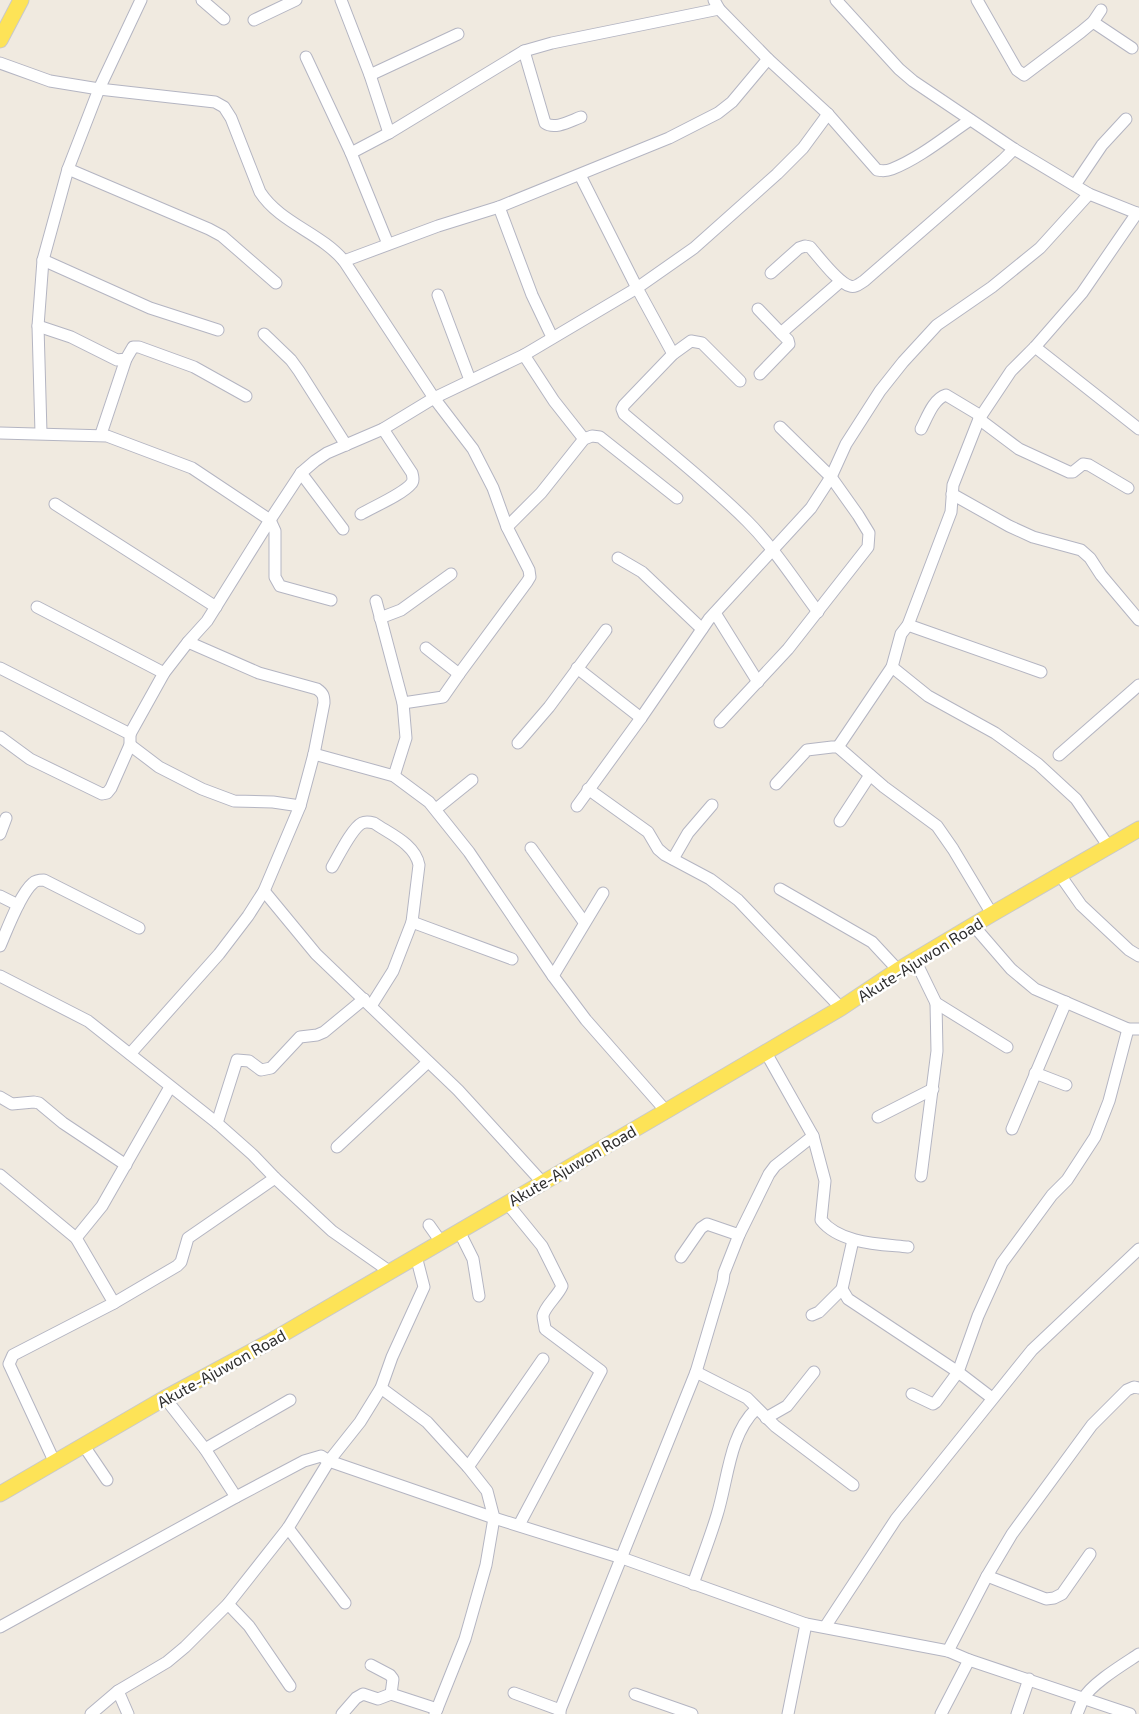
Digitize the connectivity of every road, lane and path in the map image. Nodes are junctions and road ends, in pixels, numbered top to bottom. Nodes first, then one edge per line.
1 (21, 0) edge
2 (141, 0) edge
3 (202, 0) edge
4 (296, 0) edge
5 (341, 0) edge
6 (836, 0) edge
7 (981, 1) edge
8 (717, 4) edge
9 (1102, 10) dead end
10 (224, 19) dead end
11 (254, 20) dead end
12 (1093, 22) junction
13 (458, 34) dead end
14 (0, 40) edge
15 (1132, 48) dead end
16 (524, 51) junction
17 (306, 57) dead end
18 (768, 59) junction
19 (0, 63) edge
20 (370, 75) junction
21 (99, 89) junction
22 (828, 114) junction
23 (581, 117) dead end
24 (1126, 119) dead end
25 (970, 120) junction
26 (390, 133) junction
27 (1014, 149) junction
28 (351, 153) junction
29 (68, 169) junction
30 (580, 174) junction
31 (1075, 185) junction
32 (1089, 194) junction
33 (499, 207) junction
34 (1138, 214) edge
35 (388, 244) junction
36 (44, 260) junction
37 (344, 261) junction
38 (771, 272) dead end
39 (841, 281) junction
40 (276, 283) dead end
41 (637, 288) junction
42 (438, 296) dead end
43 (758, 309) dead end
44 (38, 326) junction
45 (218, 330) dead end
46 (782, 333) junction
47 (264, 334) dead end
48 (552, 337) junction
49 (1035, 347) junction
50 (673, 354) junction
51 (524, 355) junction
52 (126, 359) junction
53 (760, 374) dead end
54 (470, 380) junction
55 (740, 381) dead end
56 (246, 396) dead end
57 (434, 398) junction
58 (980, 417) junction
59 (780, 427) dead end
60 (383, 429) junction
61 (921, 429) dead end
62 (1139, 429) edge
63 (0, 433) edge
64 (41, 433) junction
65 (101, 434) junction
66 (584, 438) junction
67 (346, 445) junction
68 (302, 473) junction
69 (831, 478) junction
70 (1128, 488) dead end
71 (952, 494) junction
72 (677, 498) dead end
73 (54, 504) dead end
74 (361, 514) dead end
75 (270, 520) junction
76 (507, 527) junction
77 (343, 529) dead end
78 (773, 551) junction
79 (618, 558) dead end
80 (451, 574) dead end
81 (331, 600) dead end
82 (376, 601) dead end
83 (37, 607) dead end
84 (216, 607) junction
85 (818, 612) junction
86 (715, 613) junction
87 (380, 618) junction
88 (1139, 620) edge
89 (908, 625) junction
90 (702, 629) junction
91 (606, 630) dead end
92 (188, 642) junction
93 (426, 648) dead end
94 (892, 667) junction
95 (0, 668) edge
96 (577, 668) junction
97 (1041, 672) dead end
98 (164, 674) junction
99 (459, 674) junction
100 (758, 682) junction
101 (1139, 685) edge
102 (403, 703) junction
103 (641, 718) junction
104 (720, 722) dead end
105 (0, 737) edge
106 (130, 739) junction
107 (518, 743) dead end
108 (838, 747) junction
109 (314, 754) junction
110 (1059, 755) dead end
111 (870, 774) junction
112 (394, 776) junction
113 (472, 780) dead end
114 (776, 784) dead end
115 (588, 789) junction
116 (712, 805) dead end
117 (300, 806) junction
118 (577, 806) dead end
119 (436, 809) junction
120 (6, 818) dead end
121 (840, 821) dead end
122 (1139, 829) edge
123 (0, 834) edge
124 (1110, 846) junction
125 (531, 848) dead end
126 (673, 859) junction
127 (332, 867) dead end
128 (1060, 875) junction
129 (780, 889) dead end
130 (264, 891) junction
131 (603, 893) dead end
132 (0, 896) edge
133 (18, 905) junction
134 (992, 914) junction
135 (412, 922) junction
136 (584, 922) junction
137 (973, 925) junction
138 (140, 928) dead end
139 (0, 946) edge
140 (1139, 956) edge
141 (512, 959) dead end
142 (915, 960) junction
143 (898, 970) junction
144 (0, 976) edge
145 (553, 976) junction
146 (1066, 1002) junction
147 (368, 1003) junction
148 (936, 1003) junction
149 (841, 1008) junction
150 (1133, 1029) edge
151 (1007, 1047) dead end
152 (765, 1051) junction
153 (130, 1054) junction
154 (428, 1062) junction
155 (1035, 1073) junction
156 (1066, 1085) dead end
157 (170, 1087) junction
158 (932, 1089) junction
159 (0, 1098) edge
160 (666, 1111) junction
161 (878, 1117) dead end
162 (217, 1123) junction
163 (1012, 1129) dead end
164 (813, 1136) junction
165 (338, 1147) dead end
166 (126, 1165) junction
167 (0, 1175) edge
168 (921, 1176) dead end
169 (275, 1178) junction
170 (542, 1182) junction
171 (507, 1202) junction
172 (429, 1225) dead end
173 (459, 1231) junction
174 (739, 1235) junction
175 (76, 1238) junction
176 (853, 1240) junction
177 (441, 1242) junction
178 (908, 1247) dead end
179 (1139, 1249) edge
180 (416, 1256) junction
181 (681, 1257) dead end
182 (389, 1271) junction
183 (842, 1289) junction
184 (479, 1296) dead end
185 (114, 1303) junction
186 (812, 1315) dead end
187 (543, 1359) dead end
188 (696, 1372) junction
189 (814, 1372) dead end
190 (958, 1372) junction
191 (381, 1388) junction
192 (1139, 1388) edge
193 (912, 1394) dead end
194 (165, 1398) junction
195 (992, 1398) junction
196 (290, 1400) dead end
197 (756, 1408) junction
198 (766, 1418) junction
199 (84, 1446) junction
200 (205, 1449) junction
201 (330, 1461) junction
202 (55, 1463) junction
203 (468, 1467) junction
204 (108, 1480) dead end
205 (853, 1485) dead end
206 (0, 1494) edge
207 (236, 1497) junction
208 (494, 1518) junction
209 (519, 1526) junction
210 (288, 1528) junction
211 (1090, 1554) dead end
212 (622, 1558) junction
213 (987, 1576) junction
214 (693, 1584) junction
215 (345, 1603) dead end
216 (228, 1604) junction
217 (806, 1624) junction
218 (0, 1627) edge
219 (825, 1627) junction
220 (948, 1651) junction
221 (1139, 1654) edge
222 (969, 1660) junction
223 (371, 1665) dead end
224 (1029, 1679) junction
225 (290, 1686) dead end
226 (118, 1691) junction
227 (514, 1693) dead end
228 (391, 1694) junction
229 (635, 1694) dead end
230 (1084, 1698) junction
231 (436, 1712) edge
232 (560, 1712) edge
233 (91, 1714) edge
234 (128, 1714) edge
235 (342, 1714) edge
236 (692, 1714) edge
237 (788, 1714) edge
238 (941, 1714) edge
239 (1016, 1714) edge
240 (1077, 1714) edge
241 (1130, 1714) edge

1 - 14 main road
2 - 21 street
3 - 10 street
4 - 11 street
5 - 20 street
6 - 25 street
7 - 12 street
8 - 16 street
8 - 18 street
9 - 12 street
12 - 15 street
13 - 20 street
16 - 23 street
16 - 26 street
17 - 28 street
18 - 22 street
18 - 30 street
19 - 21 street
20 - 26 street
21 - 29 street
21 - 37 street
22 - 25 street
22 - 41 street
24 - 31 street
25 - 27 street
26 - 28 street
27 - 31 street
27 - 39 street
28 - 35 street
29 - 36 street
29 - 40 street
30 - 33 street
30 - 41 street
31 - 32 street
32 - 34 street
32 - 69 street
33 - 35 street
33 - 48 street
34 - 49 street
35 - 37 street
36 - 44 street
36 - 45 street
37 - 57 street
38 - 39 street
39 - 46 street
41 - 48 street
41 - 50 street
42 - 54 street
43 - 46 street
44 - 52 street
44 - 64 street
46 - 53 street
47 - 67 street
48 - 51 street
49 - 58 street
49 - 62 street
50 - 55 street
50 - 78 street
51 - 54 street
51 - 66 street
52 - 56 street
52 - 65 street
54 - 57 street
57 - 60 street
57 - 76 street
58 - 61 street
58 - 70 street
58 - 71 street
59 - 69 street
60 - 67 street
60 - 74 street
63 - 64 street
64 - 65 street
65 - 75 street
66 - 72 street
66 - 76 street
67 - 68 street
68 - 75 street
68 - 77 street
69 - 78 street
69 - 85 street
71 - 88 street
71 - 89 street
73 - 84 street
75 - 81 street
75 - 84 street
76 - 99 street
78 - 85 street
78 - 86 street
79 - 90 street
80 - 87 street
82 - 87 street
83 - 98 street
84 - 92 street
85 - 100 street
86 - 90 street
86 - 100 street
87 - 102 street
89 - 94 street
89 - 97 street
90 - 103 street
91 - 96 street
92 - 98 street
92 - 109 street
93 - 99 street
94 - 108 street
94 - 124 street
95 - 106 street
96 - 103 street
96 - 107 street
98 - 106 street
99 - 102 street
100 - 104 street
101 - 110 street
102 - 112 street
103 - 115 street
105 - 106 street
106 - 117 street
108 - 111 street
108 - 114 street
109 - 112 street
109 - 117 street
111 - 121 street
111 - 134 street
112 - 119 street
113 - 119 street
115 - 118 street
115 - 126 street
116 - 126 street
117 - 130 street
119 - 145 street
120 - 123 street
122 - 124 main road, Akute-Ajuwon Road
124 - 128 main road, Akute-Ajuwon Road
125 - 136 street
126 - 149 street
127 - 135 street
128 - 134 main road, Akute-Ajuwon Road
128 - 140 street
129 - 143 street
130 - 147 street
130 - 153 street
131 - 136 street
132 - 133 street
133 - 138 street
133 - 139 street
134 - 137 main road, Akute-Ajuwon Road
135 - 141 street
135 - 147 street
136 - 145 street
137 - 142 main road, Akute-Ajuwon Road
137 - 146 street
142 - 143 main road, Akute-Ajuwon Road
142 - 148 street
143 - 149 main road, Akute-Ajuwon Road
144 - 153 street
145 - 160 street
146 - 150 street
146 - 155 street
147 - 154 street
147 - 162 street
148 - 151 street
148 - 158 street
149 - 152 main road, Akute-Ajuwon Road
150 - 190 street
152 - 160 main road, Akute-Ajuwon Road
152 - 164 street
153 - 157 street
154 - 165 street
154 - 170 street
155 - 156 street
155 - 163 street
157 - 162 street
157 - 166 street
158 - 161 street
158 - 168 street
159 - 166 street
160 - 170 main road, Akute-Ajuwon Road
162 - 169 street
164 - 174 street
164 - 176 street
166 - 175 street
167 - 175 street
169 - 182 street
169 - 185 street
170 - 171 main road, Akute-Ajuwon Road
171 - 173 main road, Akute-Ajuwon Road
171 - 209 street
172 - 177 street
173 - 177 main road, Akute-Ajuwon Road
173 - 184 street
174 - 181 street
174 - 188 street
175 - 185 street
176 - 178 street
176 - 183 street
177 - 180 main road, Akute-Ajuwon Road
179 - 195 street
180 - 182 main road, Akute-Ajuwon Road
180 - 191 street
182 - 194 main road, Akute-Ajuwon Road
183 - 186 street
183 - 190 street
185 - 202 street
187 - 203 street
188 - 197 street
188 - 212 street
189 - 198 street
190 - 193 street
190 - 195 street
191 - 201 street
191 - 203 street
192 - 213 street
194 - 199 main road, Akute-Ajuwon Road
194 - 200 street
195 - 219 street
196 - 200 street
197 - 198 street
197 - 214 street
198 - 205 street
199 - 202 main road, Akute-Ajuwon Road
199 - 204 street
200 - 207 street
201 - 207 street
201 - 208 street
201 - 210 street
202 - 206 main road, Akute-Ajuwon Road
203 - 208 street
207 - 218 street
208 - 209 street
208 - 231 street
209 - 212 street
210 - 215 street
210 - 216 street
211 - 213 street
212 - 214 street
212 - 232 street
213 - 220 street
214 - 217 street
216 - 225 street
216 - 226 street
217 - 219 street
217 - 237 street
219 - 220 street
220 - 222 street
221 - 230 street
222 - 224 street
222 - 238 street
223 - 228 street
224 - 230 street
224 - 239 street
226 - 233 street
226 - 234 street
227 - 232 street
228 - 231 street
228 - 235 street
229 - 236 street
230 - 240 street
230 - 241 street

